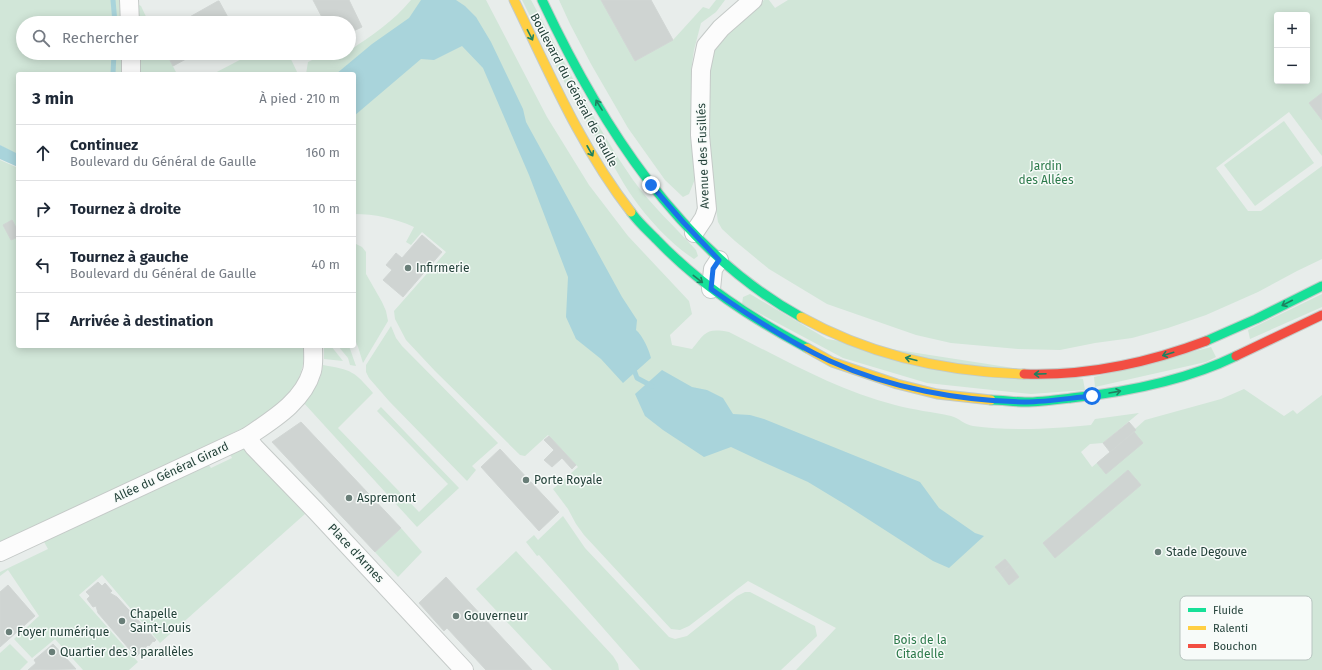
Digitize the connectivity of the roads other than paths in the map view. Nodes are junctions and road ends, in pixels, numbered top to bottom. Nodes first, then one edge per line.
1 (129, 0) edge
2 (514, 0) edge
3 (542, 0) edge
4 (753, 0) edge
5 (130, 16) edge
6 (131, 60) edge
7 (131, 72) edge
8 (694, 233) junction
9 (719, 260) junction
10 (1322, 286) edge
11 (711, 289) junction
12 (1322, 315) edge
13 (313, 353) edge
14 (247, 437) junction
15 (0, 552) edge
16 (464, 670) edge

1 - 5 street
2 -> 11 main road, Boulevard du Général de Gaulle
8 -> 3 main road, Boulevard du Général de Gaulle
4 - 8 street, Avenue des Fusillés
6 - 7 street
8 - 9 main road, Boulevard du Général de Gaulle
10 -> 9 main road, Boulevard du Général de Gaulle
9 - 11 street
11 -> 12 main road, Boulevard du Général de Gaulle
13 - 14 street, Allée du Général Girard
14 - 15 street, Allée du Général Girard
14 - 16 street, Place d'Armes

